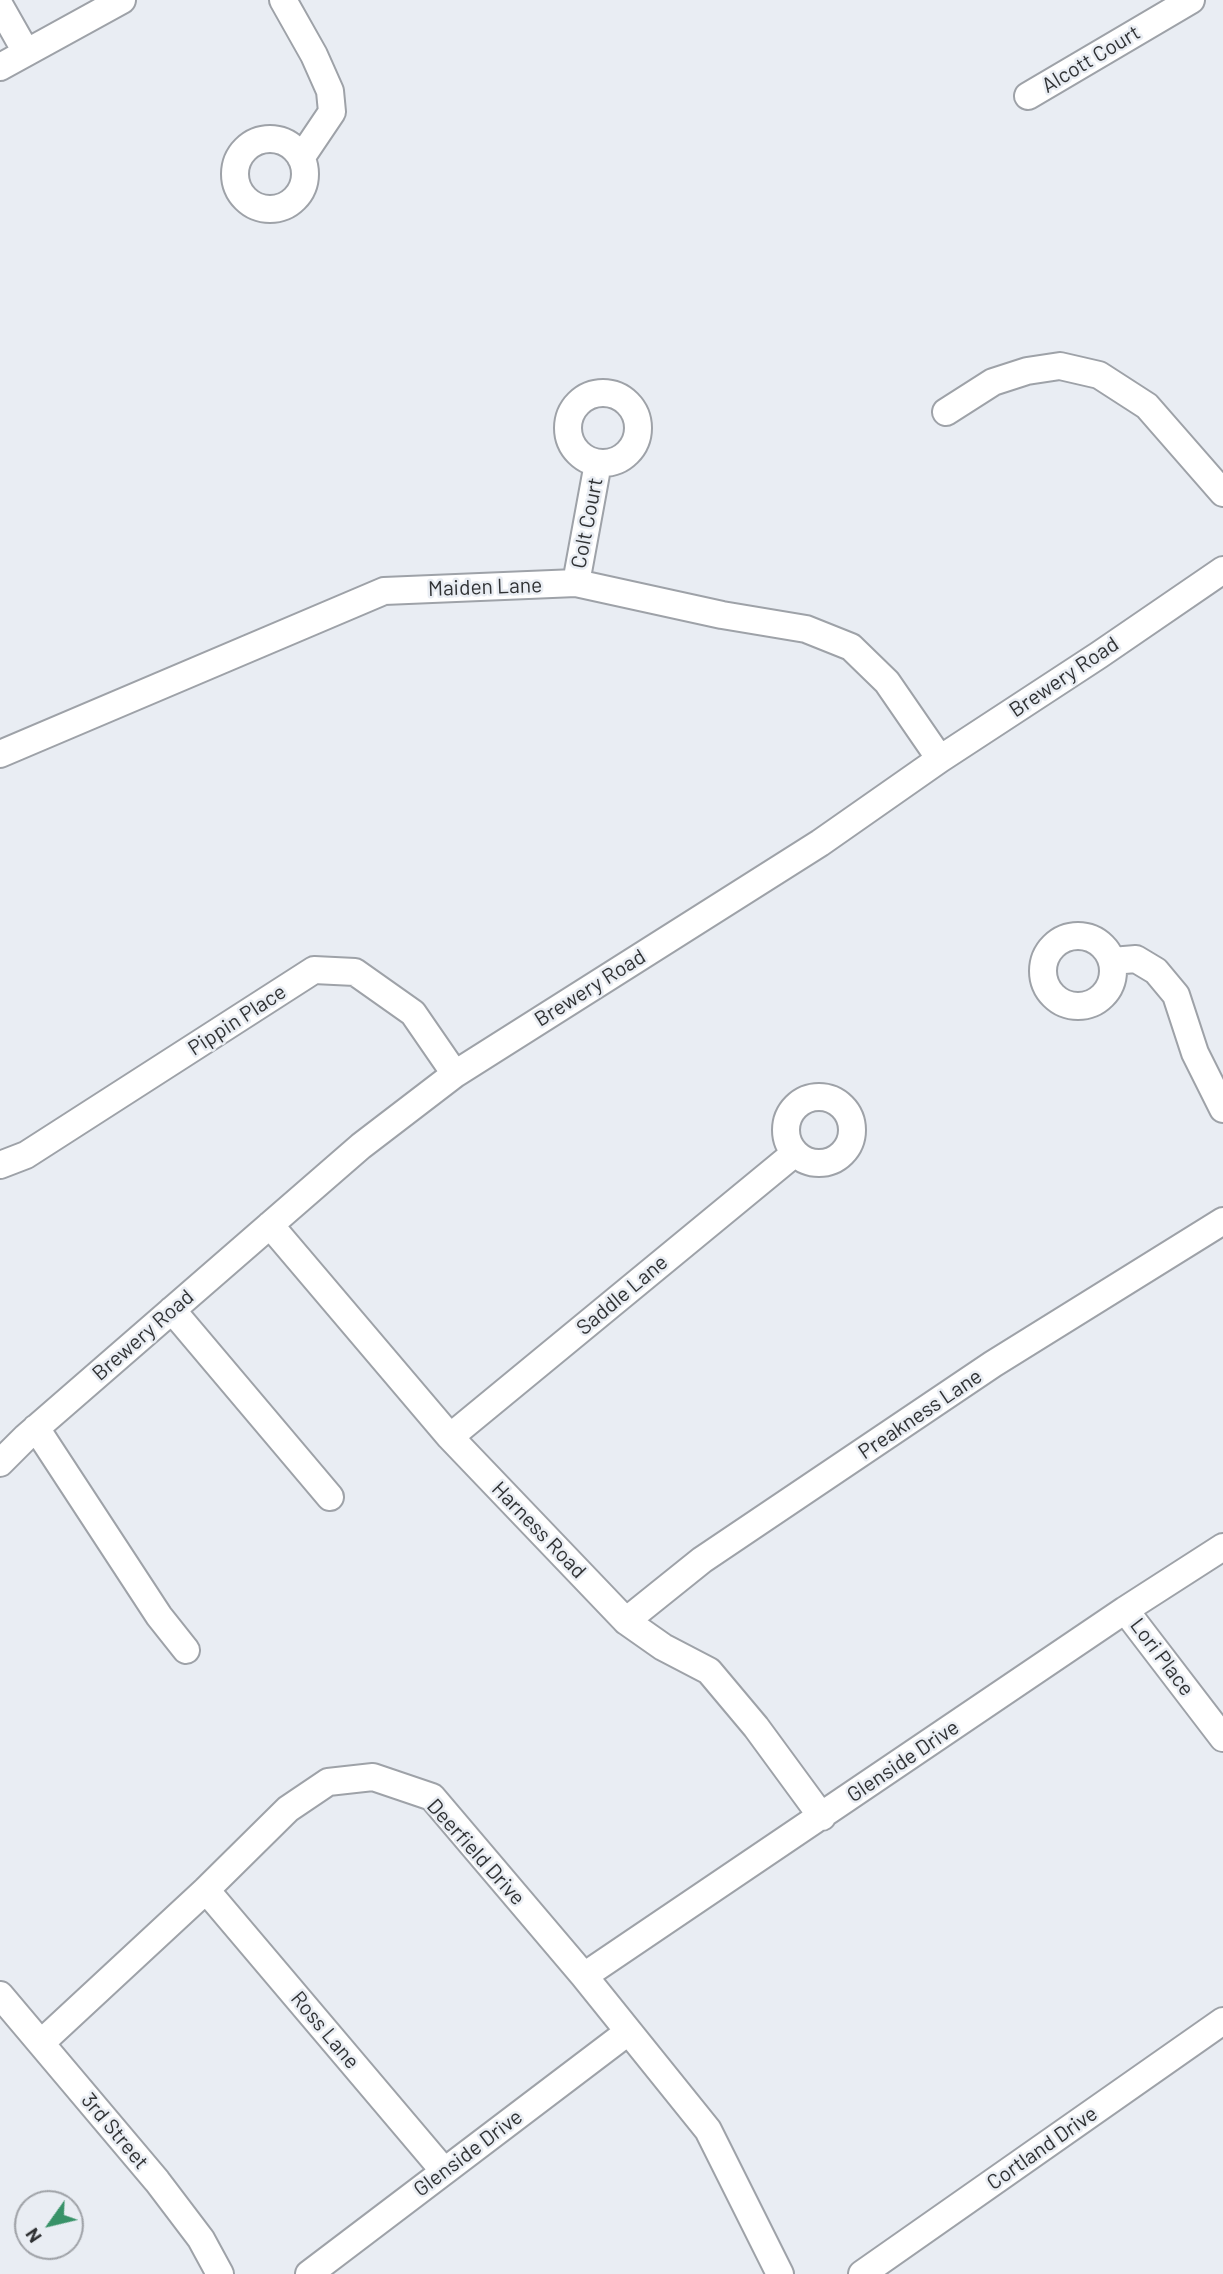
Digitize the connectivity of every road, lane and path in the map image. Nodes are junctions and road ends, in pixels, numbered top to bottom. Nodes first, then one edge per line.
1 (122, 0) edge
2 (283, 0) edge
3 (1191, 0) edge
4 (0, 6) edge
5 (26, 51) junction
6 (0, 67) edge
7 (1028, 96) dead end
8 (301, 158) dead end
9 (946, 412) dead end
10 (598, 463) dead end
11 (1223, 493) edge
12 (1223, 570) edge
13 (576, 583) junction
14 (0, 754) edge
15 (940, 760) junction
16 (1112, 961) dead end
17 (454, 1074) junction
18 (1223, 1109) edge
19 (794, 1153) dead end
20 (0, 1165) edge
21 (1223, 1221) edge
22 (270, 1225) junction
23 (173, 1310) junction
24 (36, 1428) junction
25 (450, 1437) junction
26 (0, 1463) edge
27 (330, 1497) dead end
28 (1223, 1547) edge
29 (1125, 1610) junction
30 (626, 1621) junction
31 (186, 1650) dead end
32 (1223, 1738) edge
33 (822, 1817) junction
34 (206, 1890) junction
35 (584, 1976) junction
36 (0, 1995) edge
37 (1223, 2021) edge
38 (628, 2032) junction
39 (41, 2043) junction
40 (444, 2171) junction
41 (220, 2274) edge
42 (309, 2274) edge
43 (780, 2274) edge
44 (862, 2274) edge

1 - 5 street
2 - 8 street
3 - 7 street, Alcott Court
4 - 5 street
5 - 6 street
9 - 11 street
10 - 13 street, Colt Court
12 - 15 street, Brewery Road
13 - 14 street, Maiden Lane
13 - 15 street, Maiden Lane
15 - 17 street, Brewery Road
16 - 18 street
17 - 20 street, Pippin Place
17 - 22 street, Brewery Road
19 - 25 street, Saddle Lane
21 - 30 street, Preakness Lane
22 - 23 street, Brewery Road
22 - 25 street, Harness Road
23 - 24 street, Brewery Road
23 - 27 street
24 - 26 street, Brewery Road
24 - 31 street
25 - 30 street, Harness Road
28 - 29 street, Glenside Drive
29 - 32 street, Lori Place
29 - 33 street, Glenside Drive
30 - 33 street, Harness Road
33 - 35 street, Glenside Drive
34 - 35 street, Deerfield Drive
34 - 39 street, Deerfield Drive
34 - 40 street, Ross Lane
35 - 38 street, Deerfield Drive
36 - 39 street, 3rd Street
37 - 44 street, Cortland Drive
38 - 40 street, Glenside Drive
38 - 43 street, Deerfield Drive
39 - 41 street, 3rd Street
40 - 42 street, Glenside Drive

